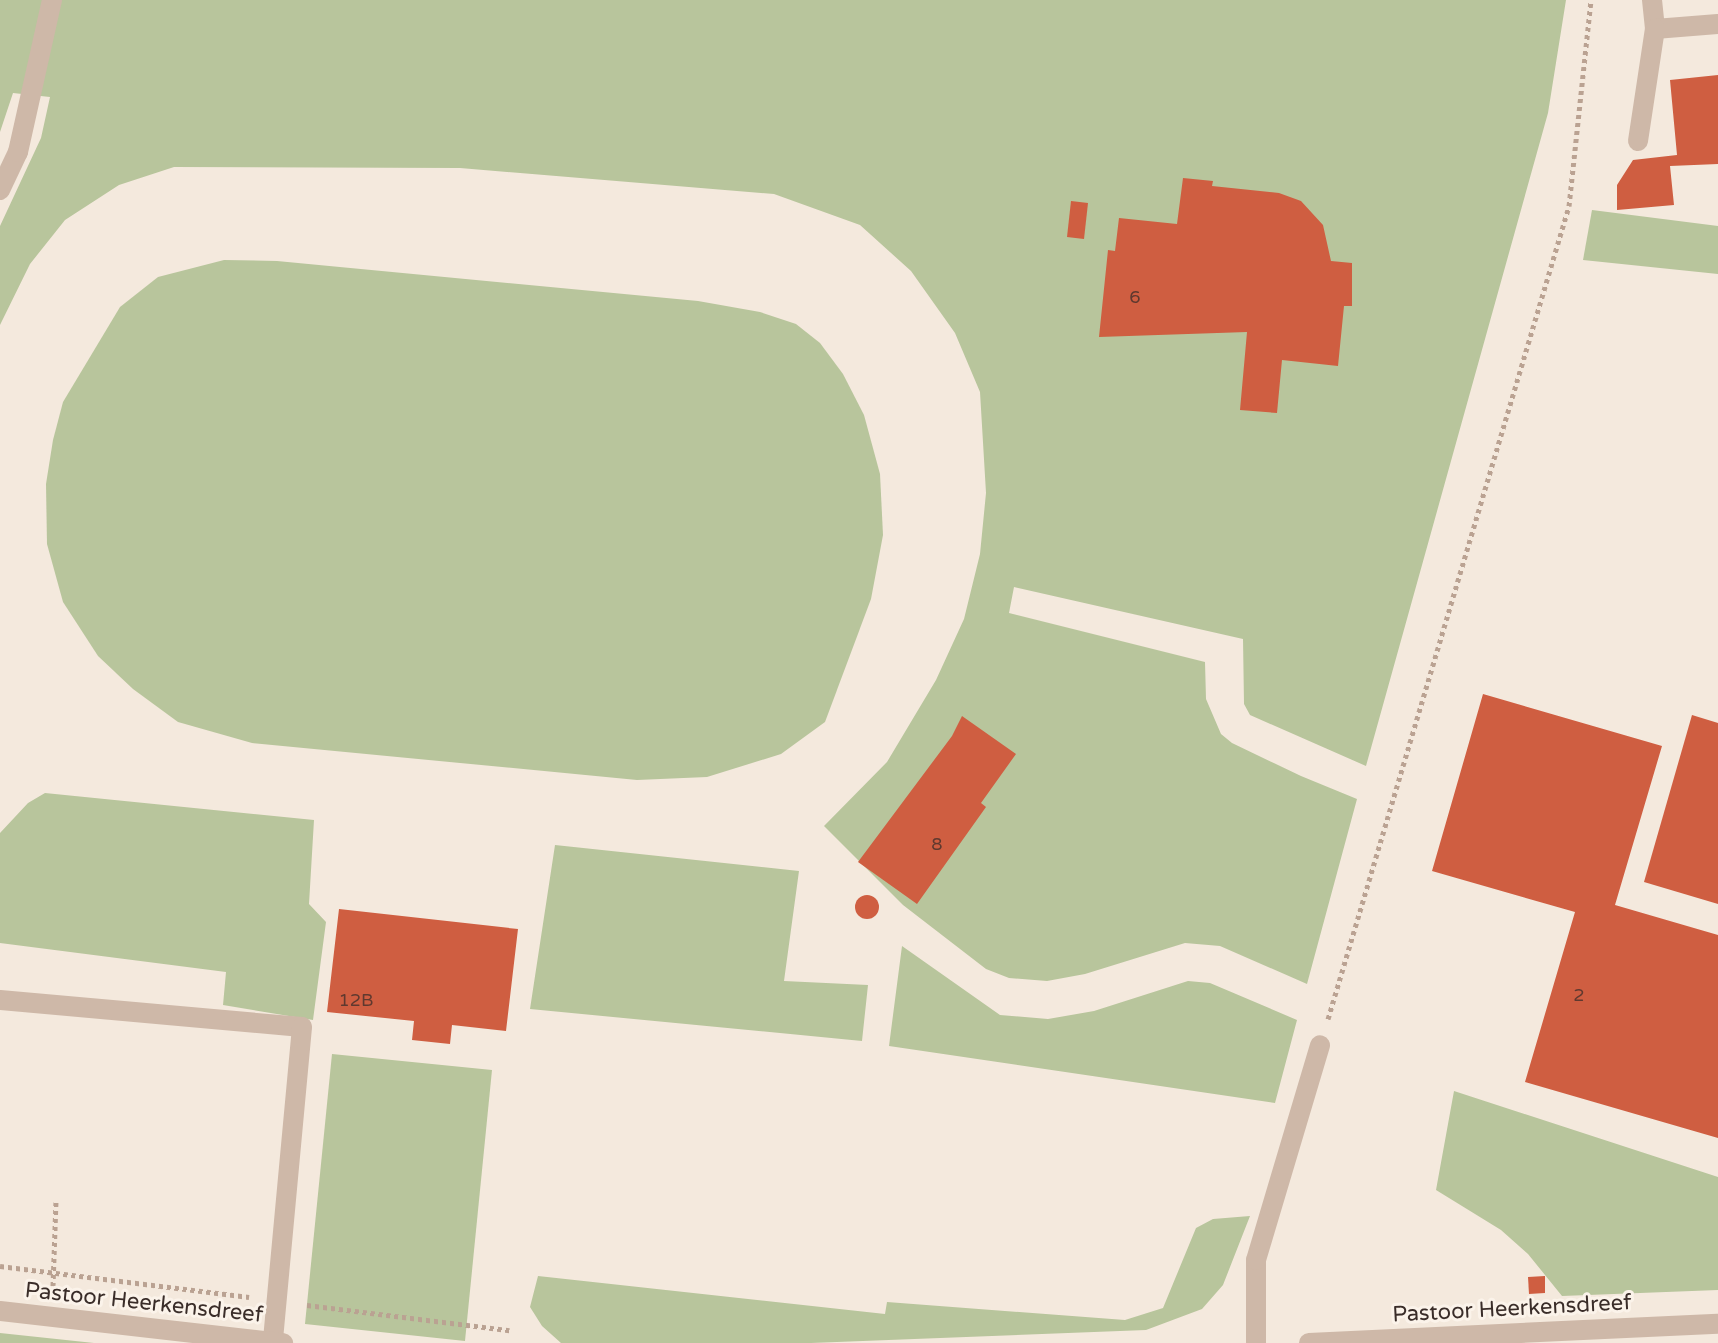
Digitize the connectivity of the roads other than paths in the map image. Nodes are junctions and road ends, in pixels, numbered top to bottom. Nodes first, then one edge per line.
1 (52, 0) edge
2 (1652, 0) edge
3 (1718, 24) edge
4 (1655, 29) junction
5 (1638, 141) dead end
6 (0, 190) edge
7 (0, 1000) edge
8 (1320, 1045) road end
9 (0, 1311) edge
10 (1718, 1324) edge
11 (1540, 1337) edge
12 (278, 1342) edge
13 (1256, 1343) edge
14 (1310, 1343) edge

1 - 6 street
2 - 4 street
3 - 4 street
4 - 5 street
7 - 12 street
8 - 13 street
9 - 12 street, Pastoor Heerkensdreef
10 - 11 street, Pastoor Heerkensdreef
11 - 14 street, Pastoor Heerkensdreef

